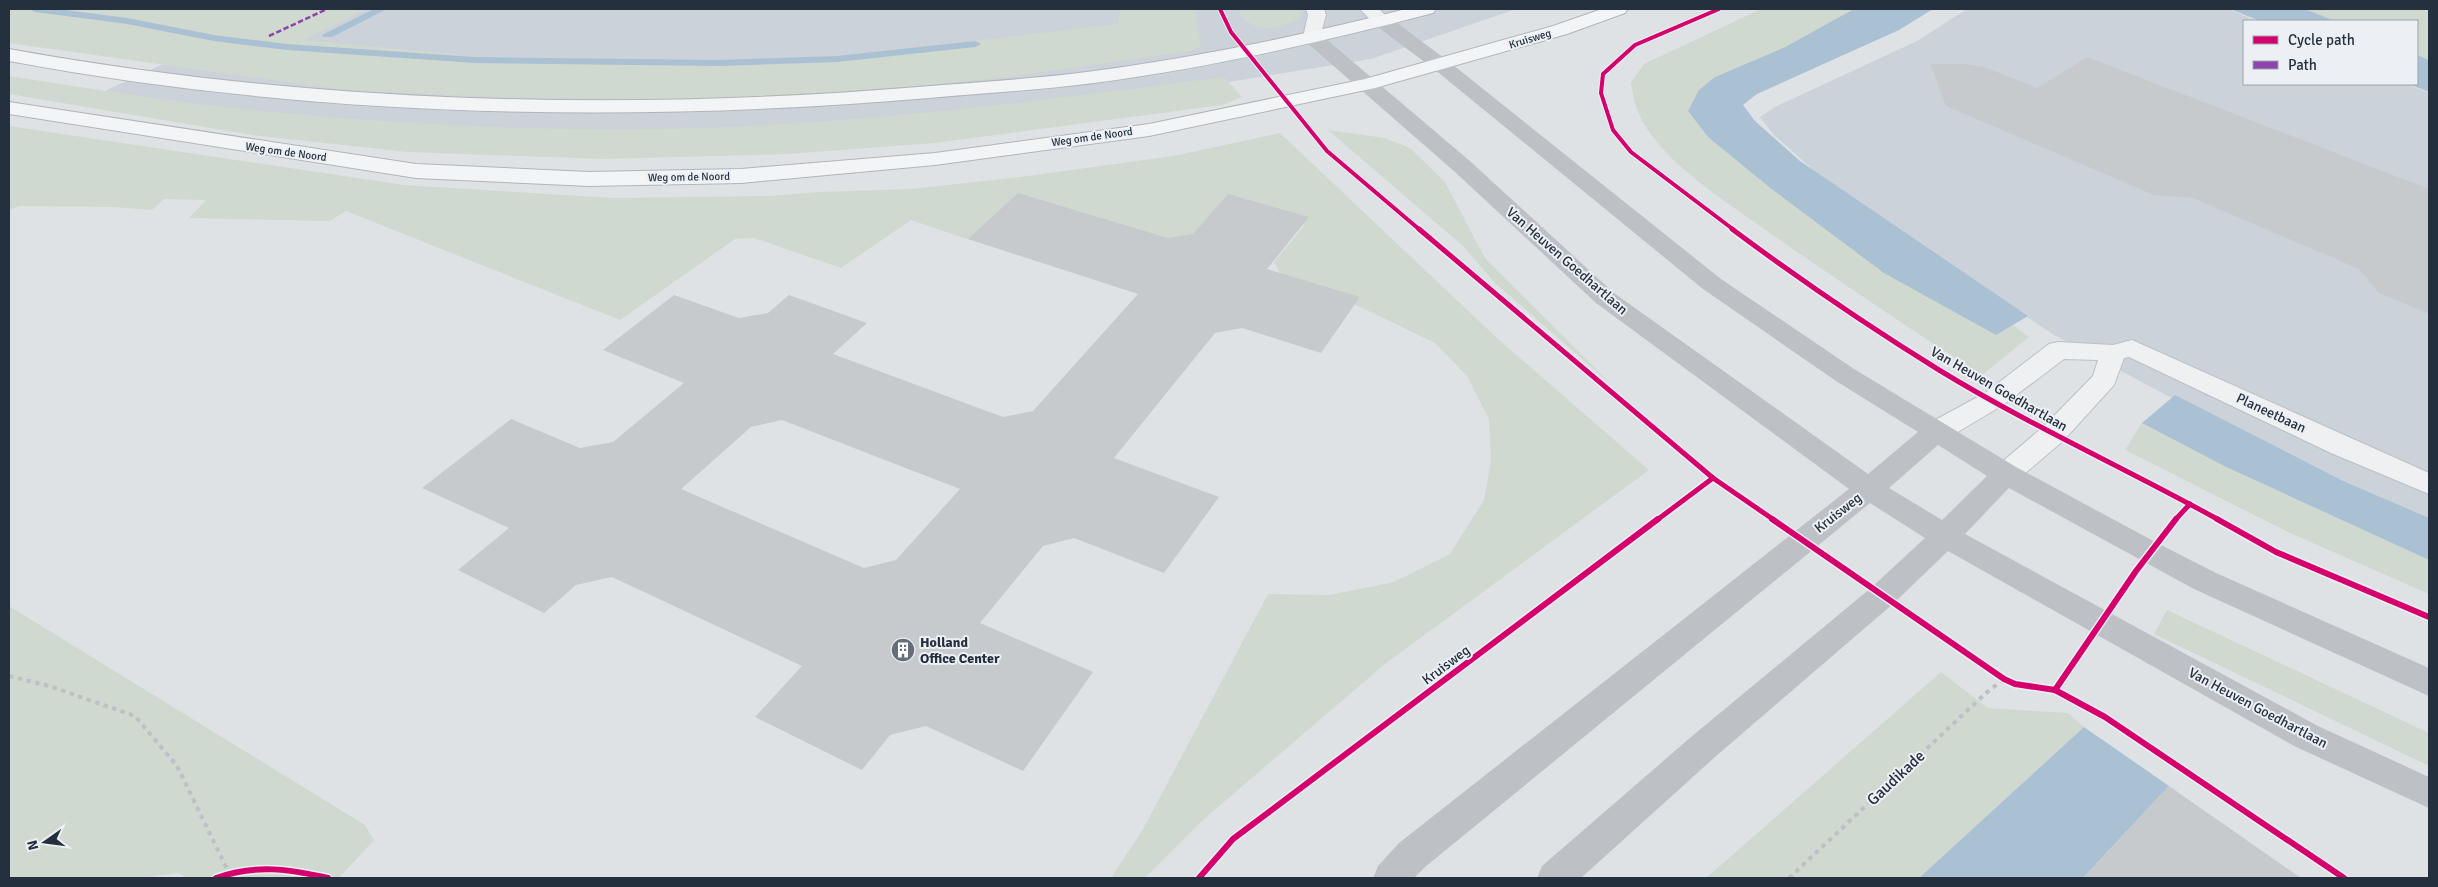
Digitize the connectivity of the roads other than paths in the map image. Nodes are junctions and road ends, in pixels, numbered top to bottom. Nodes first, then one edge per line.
1 (1315, 9) edge
2 (1427, 9) edge
3 (1618, 9) edge
4 (1376, 15) edge
5 (1312, 37) junction
6 (9, 55) edge
7 (1441, 65) junction
8 (1368, 84) junction
9 (9, 108) edge
10 (2112, 353) junction
11 (1936, 432) junction
12 (2006, 474) junction
13 (2429, 484) edge
14 (1869, 489) junction
15 (1945, 536) junction
16 (2429, 683) edge
17 (2429, 793) edge
18 (1391, 878) edge
19 (1555, 878) edge

1 - 5 street
2 - 4 highway
3 - 7 highway, Kruisweg
4 - 5 highway
4 - 7 main road
5 - 6 highway
5 - 8 main road, Van Heuven Goedhartlaan
7 - 8 highway, Kruisweg
7 - 11 main road
8 - 9 highway, Weg om de Noord
8 - 14 main road, Van Heuven Goedhartlaan
10 - 11 street, Planeetbaan
10 - 12 street
10 - 13 street, Planeetbaan
11 - 12 main road
11 - 14 main road, Kruisweg
12 - 15 main road
12 - 16 main road
14 - 15 main road, Van Heuven Goedhartlaan
14 - 18 main road, Kruisweg
15 - 17 main road, Van Heuven Goedhartlaan
15 - 19 main road

